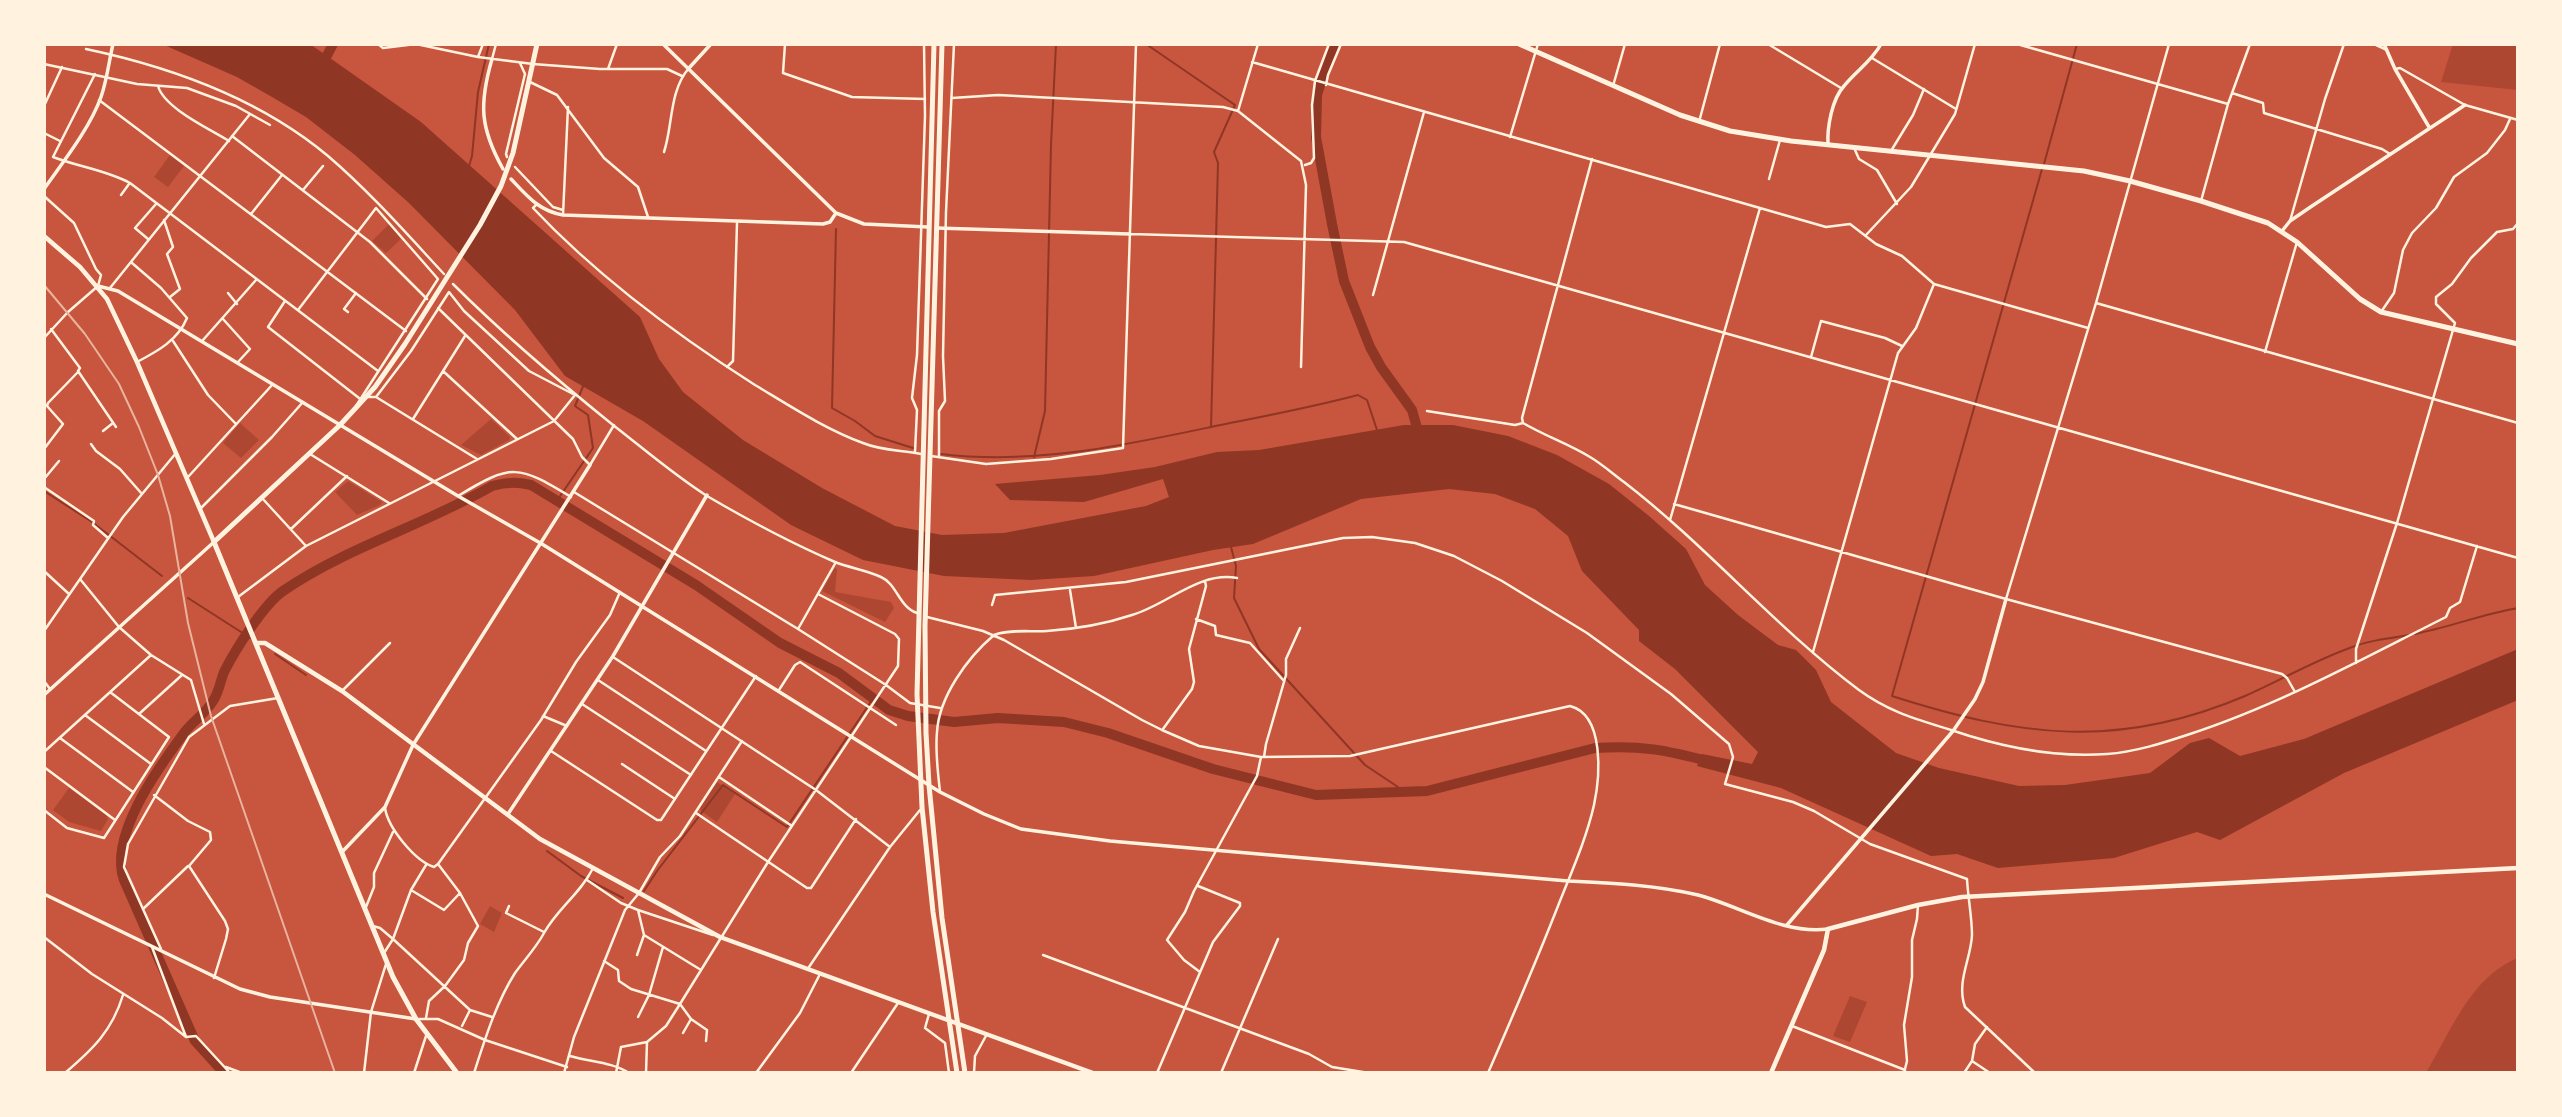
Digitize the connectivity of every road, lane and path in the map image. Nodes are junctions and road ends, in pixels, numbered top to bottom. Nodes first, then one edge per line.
1 (113, 44) edge
2 (379, 44) edge
3 (483, 44) edge
4 (496, 44) edge
5 (537, 44) edge
6 (617, 44) edge
7 (663, 44) edge
8 (711, 44) edge
9 (785, 44) edge
10 (924, 44) edge
11 (934, 44) edge
12 (942, 44) edge
13 (954, 44) edge
14 (1136, 44) edge
15 (1258, 44) edge
16 (1329, 44) edge
17 (1341, 44) edge
18 (1519, 44) edge
19 (1538, 44) edge
20 (1625, 44) edge
21 (1720, 44) edge
22 (1768, 44) edge
23 (1881, 44) edge
24 (1975, 44) edge
25 (2017, 44) edge
26 (2169, 44) edge
27 (2250, 44) edge
28 (2344, 44) edge
29 (2374, 44) edge
30 (2384, 44) edge
31 (86, 50) dead end
32 (2387, 50) junction
33 (1536, 51) junction
34 (111, 52) junction
35 (479, 57) junction
36 (1872, 58) junction
37 (490, 59) junction
38 (1252, 62) junction
39 (520, 63) junction
40 (44, 64) edge
41 (533, 64) junction
42 (62, 67) junction
43 (689, 68) junction
44 (608, 69) junction
45 (2395, 69) junction
46 (94, 74) junction
47 (682, 76) junction
48 (106, 77) junction
49 (1315, 81) junction
50 (530, 82) junction
51 (2158, 84) junction
52 (1326, 85) junction
53 (158, 86) junction
54 (1613, 86) junction
55 (1841, 88) junction
56 (1924, 88) junction
57 (2232, 93) junction
58 (952, 98) junction
59 (925, 99) junction
60 (99, 100) junction
61 (45, 101) edge
62 (1135, 104) junction
63 (2228, 104) junction
64 (44, 106) edge
65 (2465, 106) junction
66 (568, 107) junction
67 (1956, 109) junction
68 (1238, 111) junction
69 (1424, 112) junction
70 (250, 114) junction
71 (2510, 119) junction
72 (2518, 120) edge
73 (1699, 122) junction
74 (270, 125) dead end
75 (2429, 127) junction
76 (2315, 129) junction
77 (44, 133) edge
78 (232, 136) junction
79 (1510, 137) junction
80 (1780, 140) junction
81 (60, 141) junction
82 (229, 141) junction
83 (1828, 145) junction
84 (1854, 147) junction
85 (1891, 151) junction
86 (664, 152) dead end
87 (2390, 154) junction
88 (1930, 155) junction
89 (507, 157) dead end
90 (1592, 159) junction
91 (64, 161) junction
92 (1303, 165) junction
93 (323, 166) dead end
94 (515, 167) dead end
95 (503, 169) dead end
96 (318, 172) junction
97 (282, 174) junction
98 (201, 175) junction
99 (323, 175) dead end
100 (511, 179) dead end
101 (1769, 179) dead end
102 (2130, 181) junction
103 (130, 183) junction
104 (44, 189) edge
105 (303, 190) junction
106 (121, 195) dead end
107 (44, 197) edge
108 (2201, 201) junction
109 (156, 204) junction
110 (1897, 204) junction
111 (536, 205) junction
112 (1760, 208) junction
113 (563, 212) junction
114 (169, 213) junction
115 (836, 213) junction
116 (251, 214) junction
117 (649, 218) junction
118 (163, 220) junction
119 (737, 221) junction
120 (2290, 221) junction
121 (2518, 223) edge
122 (920, 227) junction
123 (929, 227) junction
124 (938, 228) junction
125 (947, 228) junction
126 (357, 231) junction
127 (2282, 231) junction
128 (1130, 234) junction
129 (1866, 235) junction
130 (44, 236) edge
131 (149, 239) junction
132 (1305, 239) junction
133 (1388, 242) junction
134 (2297, 242) junction
135 (131, 262) junction
136 (327, 271) junction
137 (444, 274) dead end
138 (256, 280) junction
139 (453, 284) dead end
140 (1934, 284) junction
141 (1557, 285) junction
142 (98, 286) junction
143 (110, 288) junction
144 (118, 291) junction
145 (228, 293) dead end
146 (356, 293) junction
147 (1373, 295) dead end
148 (170, 298) junction
149 (107, 299) junction
150 (427, 299) junction
151 (285, 301) junction
152 (2096, 303) junction
153 (237, 304) junction
154 (438, 308) junction
155 (298, 311) junction
156 (348, 312) dead end
157 (2381, 312) junction
158 (223, 319) junction
159 (2088, 328) junction
160 (51, 329) junction
161 (183, 329) junction
162 (2453, 329) junction
163 (406, 331) junction
164 (1723, 333) junction
165 (465, 336) junction
166 (44, 338) edge
167 (172, 340) junction
168 (203, 340) junction
169 (2518, 344) edge
170 (1902, 346) junction
171 (2265, 352) junction
172 (1811, 358) junction
173 (137, 362) junction
174 (238, 362) junction
175 (727, 367) junction
176 (1301, 367) dead end
177 (78, 371) junction
178 (378, 371) junction
179 (443, 371) junction
180 (1891, 380) junction
181 (273, 384) junction
182 (575, 396) junction
183 (362, 397) junction
184 (376, 397) junction
185 (2432, 400) junction
186 (303, 402) junction
187 (45, 406) edge
188 (1427, 411) dead end
189 (928, 412) junction
190 (413, 419) junction
191 (554, 421) junction
192 (2518, 423) edge
193 (236, 424) junction
194 (1524, 424) junction
195 (340, 425) junction
196 (614, 425) junction
197 (2057, 428) junction
198 (103, 431) dead end
199 (517, 439) junction
200 (91, 444) dead end
201 (44, 449) edge
202 (915, 452) junction
203 (176, 453) junction
204 (310, 454) junction
205 (939, 457) junction
206 (477, 459) junction
207 (59, 461) dead end
208 (590, 465) junction
209 (347, 476) junction
210 (187, 478) junction
211 (44, 479) edge
212 (434, 482) junction
213 (44, 487) edge
214 (142, 494) junction
215 (573, 495) junction
216 (707, 495) junction
217 (458, 496) junction
218 (262, 498) junction
219 (389, 503) junction
220 (1674, 504) junction
221 (200, 509) junction
222 (1670, 520) junction
223 (2397, 523) junction
224 (291, 528) junction
225 (108, 538) junction
226 (214, 542) junction
227 (542, 544) junction
228 (306, 546) junction
229 (2477, 546) junction
230 (1842, 551) junction
231 (674, 553) junction
232 (2518, 558) edge
233 (836, 562) junction
234 (44, 570) edge
235 (1237, 578) dead end
236 (80, 579) junction
237 (1205, 581) junction
238 (1069, 589) junction
239 (620, 592) junction
240 (69, 594) junction
241 (818, 594) junction
242 (238, 597) junction
243 (2007, 599) junction
244 (992, 605) dead end
245 (642, 606) junction
246 (1196, 619) junction
247 (119, 627) junction
248 (1076, 628) junction
249 (1300, 628) dead end
250 (798, 629) junction
251 (44, 631) edge
252 (994, 635) junction
253 (256, 641) junction
254 (390, 643) dead end
255 (1813, 652) junction
256 (151, 655) junction
257 (613, 656) junction
258 (2356, 663) junction
259 (182, 675) junction
260 (756, 676) junction
261 (598, 680) junction
262 (44, 681) edge
263 (1284, 681) junction
264 (886, 685) junction
265 (50, 688) junction
266 (779, 690) junction
267 (342, 691) junction
268 (110, 692) junction
269 (2295, 692) junction
270 (44, 695) edge
271 (280, 698) junction
272 (582, 704) junction
273 (871, 707) junction
274 (941, 708) junction
275 (139, 713) junction
276 (85, 715) junction
277 (543, 716) junction
278 (204, 724) junction
279 (896, 725) dead end
280 (567, 726) junction
281 (722, 728) junction
282 (1163, 730) junction
283 (1953, 731) junction
284 (853, 737) junction
285 (60, 738) junction
286 (742, 741) junction
287 (413, 746) junction
288 (551, 751) junction
289 (706, 751) junction
290 (44, 752) edge
291 (1263, 757) junction
292 (151, 764) junction
293 (622, 764) dead end
294 (44, 767) edge
295 (691, 775) junction
296 (719, 777) junction
297 (920, 779) junction
298 (929, 785) junction
299 (816, 790) junction
300 (133, 792) junction
301 (940, 792) junction
302 (155, 795) junction
303 (483, 798) junction
304 (675, 799) junction
305 (385, 807) junction
306 (922, 807) junction
307 (44, 810) edge
308 (696, 813) junction
309 (508, 815) junction
310 (856, 819) junction
311 (115, 820) junction
312 (793, 826) junction
313 (393, 832) junction
314 (1859, 839) junction
315 (890, 847) junction
316 (1217, 850) junction
317 (343, 851) junction
318 (768, 862) junction
319 (438, 863) junction
320 (426, 865) junction
321 (189, 866) junction
322 (593, 868) junction
323 (2518, 868) edge
324 (587, 880) junction
325 (1568, 881) junction
326 (1198, 886) junction
327 (411, 890) junction
328 (460, 893) junction
329 (639, 893) junction
330 (44, 894) edge
331 (1968, 897) junction
332 (1918, 905) junction
333 (509, 906) dead end
334 (628, 906) junction
335 (365, 907) junction
336 (143, 909) junction
337 (638, 910) junction
338 (1787, 925) junction
339 (373, 926) junction
340 (1828, 929) junction
341 (544, 932) junction
342 (644, 935) junction
343 (720, 937) junction
344 (44, 939) edge
345 (393, 939) junction
346 (1278, 939) dead end
347 (152, 947) junction
348 (663, 947) junction
349 (162, 952) junction
350 (384, 953) junction
351 (637, 955) dead end
352 (1043, 956) dead end
353 (386, 960) junction
354 (604, 961) junction
355 (807, 970) junction
356 (701, 971) junction
357 (1200, 972) junction
358 (820, 974) junction
359 (214, 978) junction
360 (445, 985) junction
361 (123, 995) junction
362 (649, 995) junction
363 (898, 1003) junction
364 (680, 1004) junction
365 (1185, 1008) junction
366 (470, 1010) junction
367 (371, 1012) junction
368 (929, 1014) junction
369 (492, 1017) junction
370 (638, 1017) dead end
371 (426, 1018) junction
372 (691, 1019) junction
373 (415, 1020) junction
374 (949, 1021) junction
375 (957, 1023) junction
376 (1792, 1026) junction
377 (1987, 1027) junction
378 (462, 1028) junction
379 (1240, 1028) junction
380 (683, 1032) dead end
381 (987, 1034) junction
382 (426, 1035) junction
383 (186, 1037) junction
384 (485, 1040) junction
385 (706, 1041) dead end
386 (647, 1042) junction
387 (570, 1056) junction
388 (1972, 1061) junction
389 (617, 1065) junction
390 (223, 1066) junction
391 (566, 1067) junction
392 (1904, 1072) edge
393 (65, 1073) edge
394 (230, 1073) edge
395 (242, 1073) edge
396 (364, 1073) edge
397 (414, 1073) edge
398 (457, 1073) edge
399 (474, 1073) edge
400 (564, 1073) edge
401 (616, 1073) edge
402 (629, 1073) edge
403 (646, 1073) edge
404 (756, 1073) edge
405 (851, 1073) edge
406 (949, 1073) edge
407 (957, 1073) edge
408 (965, 1073) edge
409 (974, 1073) edge
410 (1093, 1073) edge
411 (1157, 1073) edge
412 (1221, 1073) edge
413 (1369, 1073) edge
414 (1488, 1073) edge
415 (1771, 1073) edge
416 (1964, 1073) edge
417 (1990, 1073) edge
418 (2035, 1073) edge

1 - 34 street
2 - 35 street
3 - 35 street
4 - 37 street
5 - 41 main road
6 - 44 street
7 - 43 street
8 - 43 street
9 - 59 street
10 - 59 street
11 - 123 main road
12 - 124 main road
13 - 58 street
14 - 62 street
15 - 38 street
16 - 49 street
17 - 52 street
18 - 33 main road
19 - 33 street
20 - 54 street
21 - 73 street
22 - 55 street
23 - 36 street
24 - 67 street
25 - 51 street
26 - 51 street
27 - 57 street
28 - 76 street
29 - 32 street
30 - 32 street
31 - 34 street
32 - 45 street
33 - 54 main road
33 - 79 street
34 - 48 street
34 - 137 street
35 - 37 street
36 - 55 street
36 - 56 street
37 - 39 street
37 - 95 street
38 - 49 street
38 - 68 street
39 - 41 street
39 - 89 street
40 - 42 street
41 - 44 street
41 - 50 main road
42 - 46 street
42 - 61 street
43 - 47 street
43 - 115 street
44 - 47 street
45 - 65 street
45 - 75 street
46 - 48 street
46 - 81 street
47 - 86 street
48 - 53 street
48 - 60 street
49 - 52 street
49 - 92 street
50 - 66 street
50 - 183 main road
51 - 63 street
51 - 102 street
52 - 69 street
53 - 70 street
53 - 82 street
54 - 73 main road
55 - 83 street
56 - 67 street
56 - 85 street
57 - 63 street
57 - 76 street
58 - 62 street
58 - 125 street
59 - 122 street
60 - 91 street
60 - 98 street
61 - 64 street
62 - 68 street
62 - 128 street
63 - 108 street
65 - 71 street
65 - 75 street
66 - 113 street
66 - 117 street
67 - 88 street
68 - 92 street
69 - 79 street
69 - 133 street
70 - 74 street
70 - 78 street
71 - 72 street
71 - 157 street
73 - 80 main road
75 - 87 street
76 - 87 street
76 - 120 street
77 - 81 street
78 - 82 street
78 - 97 street
79 - 90 street
80 - 83 main road
80 - 101 street
81 - 91 street
82 - 98 street
83 - 84 main road
84 - 85 main road
84 - 110 street
85 - 88 main road
87 - 120 street
88 - 102 main road
88 - 110 street
90 - 112 street
90 - 141 street
91 - 103 street
91 - 104 street
92 - 132 street
93 - 96 street
94 - 113 street
96 - 99 street
96 - 105 street
97 - 105 street
97 - 116 street
98 - 114 street
98 - 116 street
100 - 111 street
102 - 108 main road
102 - 152 street
103 - 106 street
103 - 109 street
105 - 126 street
107 - 142 street
108 - 127 main road
109 - 114 street
109 - 131 street
110 - 129 street
111 - 113 street
111 - 175 street
112 - 129 street
112 - 164 street
113 - 117 street
114 - 118 street
114 - 138 street
115 - 119 street
115 - 122 street
116 - 136 street
117 - 119 street
118 - 131 street
118 - 148 street
119 - 175 street
120 - 127 street
121 - 162 street
122 - 123 street
122 - 202 street
123 - 124 street
123 - 189 main road
124 - 125 street
124 - 189 main road
125 - 128 street
125 - 205 street
126 - 136 street
126 - 150 street
126 - 150 street
127 - 134 main road
128 - 132 street
128 - 205 street
129 - 140 street
130 - 142 main road
131 - 135 street
132 - 133 street
132 - 176 street
133 - 141 street
133 - 147 street
134 - 157 main road
134 - 171 street
135 - 143 street
135 - 148 street
136 - 146 street
136 - 155 street
138 - 151 street
138 - 153 street
139 - 182 street
140 - 159 street
140 - 170 street
141 - 164 street
141 - 194 street
142 - 143 street
142 - 149 main road
142 - 160 street
143 - 144 street
144 - 149 street
144 - 161 street
145 - 153 street
146 - 156 street
146 - 163 street
148 - 161 street
149 - 173 main road
150 - 163 street
151 - 155 street
151 - 183 street
152 - 159 street
152 - 171 street
153 - 158 street
154 - 165 street
154 - 182 street
154 - 184 street
155 - 178 street
157 - 162 main road
158 - 168 street
158 - 174 street
159 - 197 street
160 - 166 street
160 - 177 street
161 - 167 street
161 - 168 street
162 - 169 main road
162 - 185 street
163 - 178 street
164 - 172 street
164 - 220 street
165 - 179 street
165 - 191 street
167 - 173 street
167 - 193 street
168 - 174 street
170 - 172 street
170 - 180 street
171 - 185 street
172 - 180 street
173 - 203 main road
174 - 181 street
175 - 202 street
177 - 187 street
177 - 198 street
178 - 183 street
179 - 190 street
179 - 199 street
180 - 197 street
180 - 230 street
181 - 186 street
181 - 193 street
182 - 191 street
182 - 196 street
183 - 184 street
183 - 195 main road
184 - 190 street
185 - 192 street
185 - 223 street
186 - 195 street
186 - 221 street
187 - 201 street
188 - 194 street
189 - 297 main road
189 - 298 main road
190 - 206 street
191 - 199 street
191 - 208 street
193 - 210 street
194 - 222 street
195 - 204 main road
195 - 212 street
196 - 208 street
196 - 216 street
197 - 223 street
197 - 243 street
199 - 206 street
200 - 214 street
202 - 205 street
203 - 210 main road
203 - 214 street
204 - 209 street
204 - 218 main road
206 - 212 street
207 - 211 street
208 - 215 street
209 - 219 street
209 - 224 street
210 - 221 main road
212 - 217 street
212 - 219 street
213 - 225 street
214 - 225 street
215 - 217 street
215 - 227 street
215 - 231 street
216 - 231 street
216 - 233 street
217 - 227 street
218 - 224 street
218 - 226 main road
219 - 228 street
220 - 222 street
220 - 230 street
221 - 226 main road
222 - 255 street
223 - 229 street
223 - 258 street
224 - 228 street
225 - 236 street
226 - 242 main road
226 - 247 street
227 - 239 street
227 - 287 street
228 - 242 street
229 - 232 street
229 - 258 street
230 - 243 street
230 - 255 street
231 - 245 street
231 - 250 street
233 - 241 street
233 - 252 street
234 - 240 street
235 - 237 street
236 - 240 street
236 - 247 street
237 - 246 street
237 - 248 street
238 - 244 street
238 - 248 street
238 - 314 street
239 - 245 street
239 - 277 street
240 - 251 street
241 - 250 street
241 - 264 street
242 - 253 main road
243 - 269 street
243 - 283 street
245 - 257 street
245 - 260 street
246 - 263 street
246 - 282 street
247 - 256 street
247 - 265 street
248 - 252 street
249 - 263 street
250 - 264 street
252 - 274 street
252 - 282 street
253 - 267 main road
253 - 271 main road
254 - 267 street
255 - 283 street
256 - 259 street
256 - 268 street
257 - 261 street
257 - 281 street
258 - 269 street
259 - 275 street
259 - 278 street
260 - 266 street
260 - 281 street
261 - 272 street
261 - 289 street
262 - 265 street
263 - 291 street
264 - 273 street
264 - 274 street
265 - 270 street
266 - 273 street
266 - 284 street
267 - 287 main road
268 - 275 street
268 - 276 street
269 - 283 street
271 - 278 street
271 - 317 main road
272 - 280 street
272 - 295 street
273 - 279 street
273 - 284 street
274 - 301 street
275 - 292 street
276 - 285 street
276 - 292 street
277 - 280 street
277 - 303 street
278 - 302 street
280 - 288 street
281 - 286 street
281 - 289 street
282 - 291 street
283 - 314 street
284 - 297 street
284 - 299 street
285 - 290 street
285 - 300 street
286 - 296 street
286 - 299 street
287 - 303 main road
287 - 305 street
288 - 304 street
288 - 309 street
289 - 295 street
291 - 316 street
291 - 325 street
292 - 300 street
293 - 304 street
294 - 311 street
295 - 304 street
296 - 308 street
296 - 312 street
297 - 298 street
297 - 306 main road
298 - 301 street
298 - 375 main road
299 - 310 street
299 - 312 street
300 - 311 street
301 - 316 street
302 - 321 street
302 - 336 street
303 - 309 main road
303 - 319 street
305 - 313 street
305 - 317 street
306 - 315 street
306 - 374 main road
307 - 311 street
308 - 318 street
308 - 329 street
309 - 322 main road
310 - 315 street
310 - 318 street
312 - 318 street
313 - 320 street
313 - 335 street
314 - 331 street
314 - 338 street
315 - 355 street
316 - 325 street
316 - 326 street
317 - 335 main road
318 - 343 street
319 - 320 street
319 - 328 street
320 - 327 street
321 - 336 street
321 - 359 street
322 - 324 street
322 - 329 main road
323 - 331 main road
324 - 334 street
324 - 341 street
325 - 338 street
325 - 414 street
326 - 357 street
326 - 357 street
327 - 328 street
327 - 345 street
328 - 360 street
329 - 334 street
329 - 343 main road
330 - 347 street
331 - 332 main road
331 - 377 street
332 - 340 main road
332 - 392 street
333 - 341 street
334 - 337 street
334 - 354 street
335 - 339 main road
336 - 349 street
337 - 342 street
337 - 343 street
338 - 340 street
339 - 345 street
339 - 350 main road
340 - 376 main road
341 - 369 street
342 - 348 street
342 - 351 street
343 - 355 main road
343 - 356 street
344 - 361 street
345 - 350 street
345 - 360 street
346 - 379 street
347 - 349 street
347 - 383 street
348 - 356 street
348 - 362 street
349 - 359 street
350 - 353 main road
352 - 365 street
353 - 367 street
353 - 373 main road
354 - 362 street
354 - 387 street
355 - 358 main road
356 - 364 street
357 - 365 street
358 - 363 main road
358 - 404 street
359 - 367 street
360 - 366 street
360 - 371 street
361 - 383 street
361 - 393 street
362 - 364 street
362 - 370 street
363 - 368 main road
363 - 405 street
364 - 372 street
364 - 386 street
365 - 379 street
365 - 411 street
366 - 369 street
366 - 378 street
367 - 373 street
367 - 396 street
368 - 374 main road
368 - 406 street
369 - 384 street
371 - 373 street
371 - 378 street
372 - 380 street
372 - 385 street
373 - 382 main road
374 - 375 main road
374 - 407 main road
375 - 381 main road
375 - 408 main road
376 - 392 street
376 - 415 main road
377 - 388 street
377 - 418 street
378 - 384 street
379 - 412 street
379 - 413 street
381 - 409 street
381 - 410 main road
382 - 397 street
382 - 398 main road
383 - 390 street
384 - 391 street
384 - 399 street
386 - 389 street
386 - 403 street
387 - 389 street
387 - 391 street
388 - 416 street
388 - 417 street
389 - 401 street
389 - 402 street
390 - 394 street
390 - 395 street
391 - 400 street

